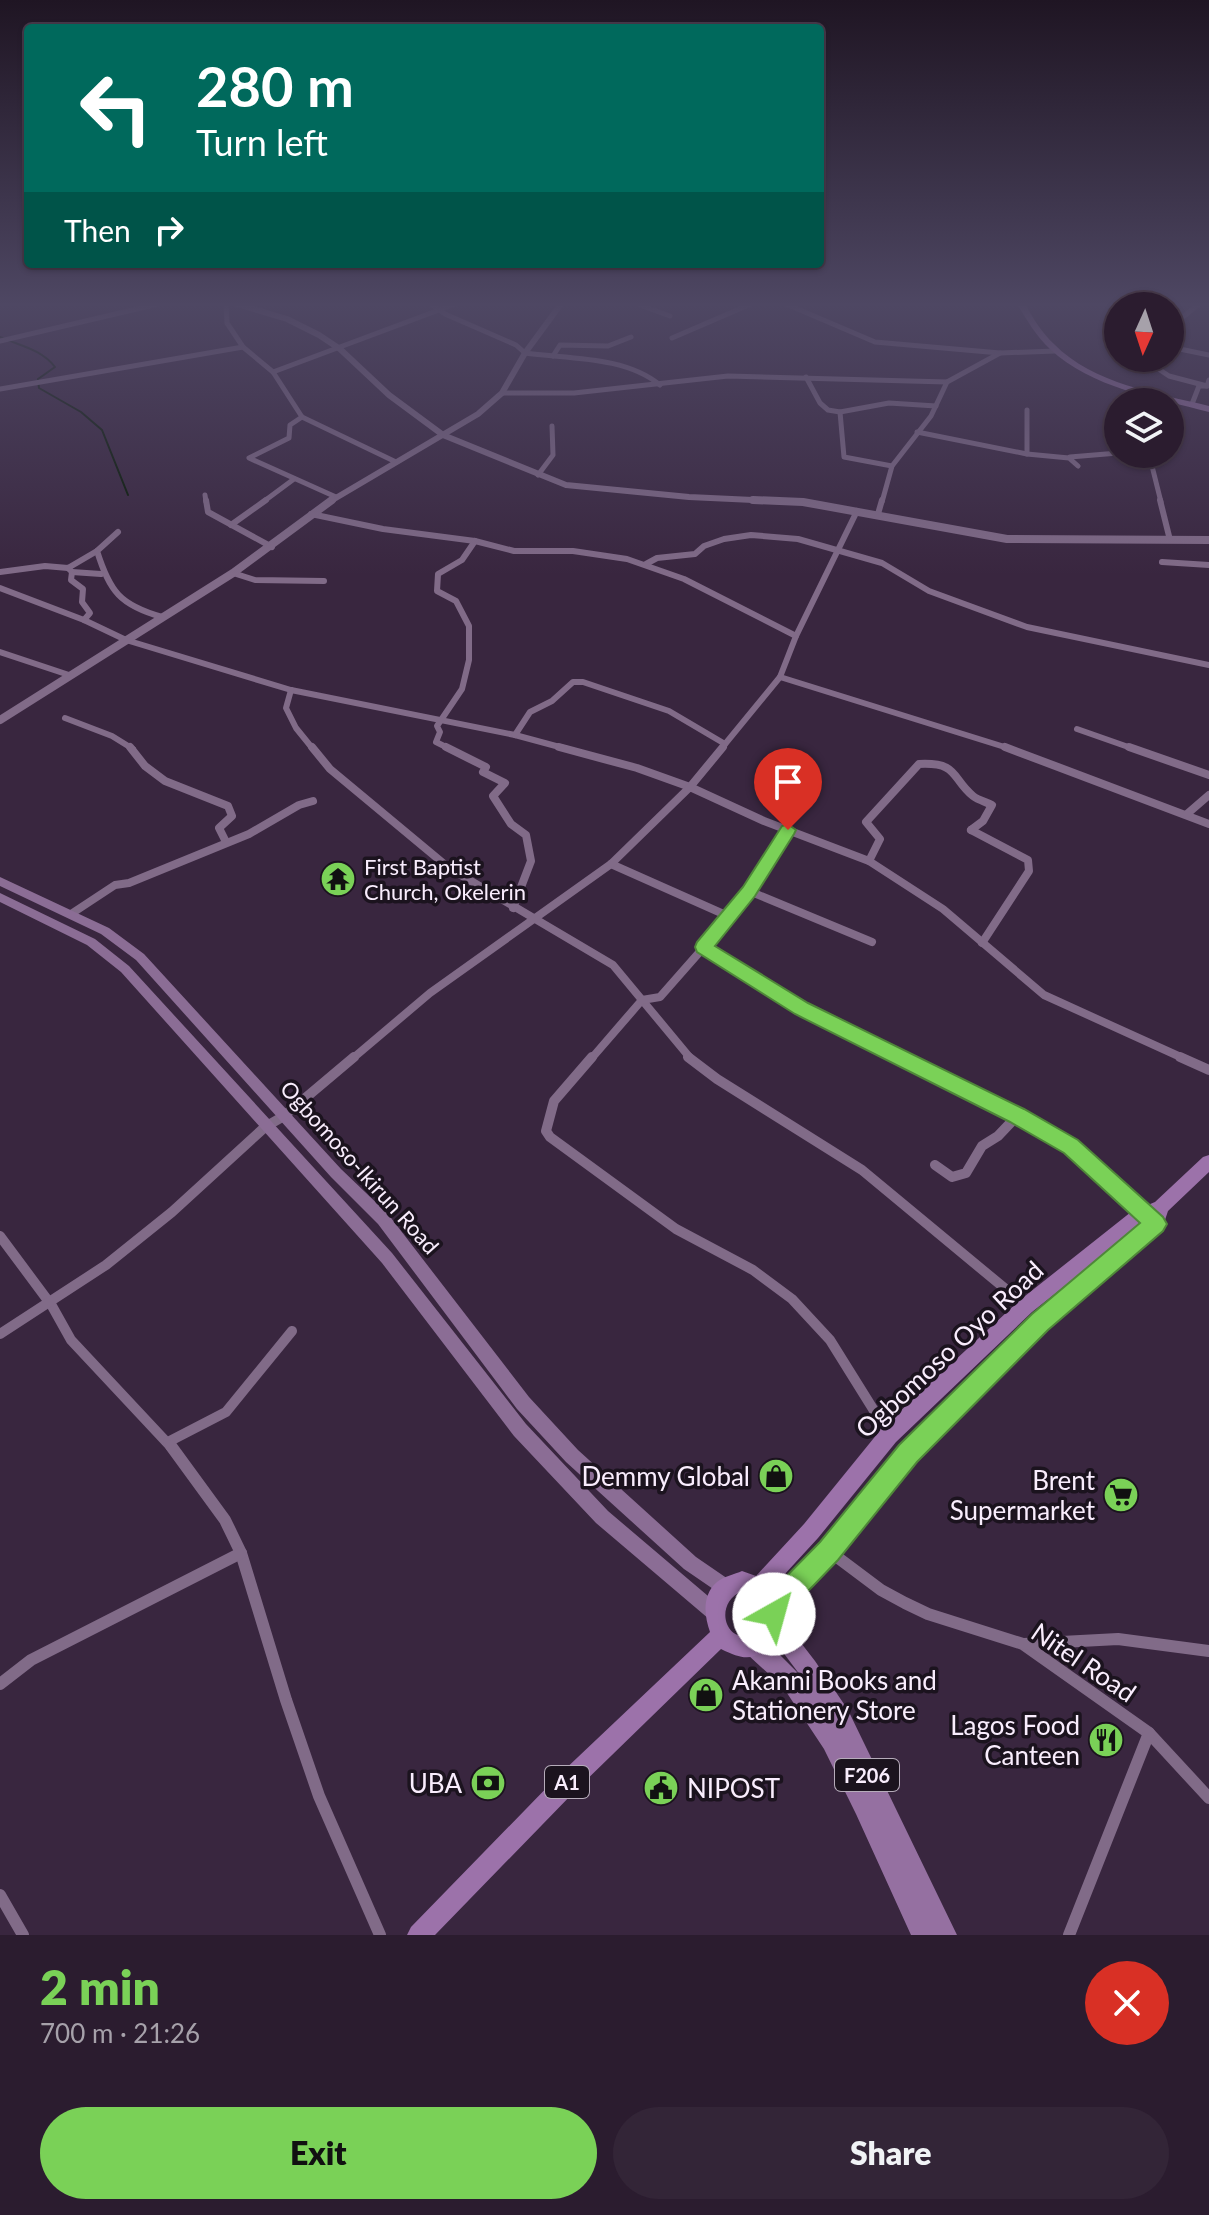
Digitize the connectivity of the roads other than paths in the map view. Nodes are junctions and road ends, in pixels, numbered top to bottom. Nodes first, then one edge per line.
1 (287, 394) edge
2 (388, 394) edge
3 (501, 394) edge
4 (815, 394) edge
5 (941, 394) edge
6 (1196, 394) edge
7 (1184, 402) edge
8 (1192, 404) junction
9 (936, 406) junction
10 (1209, 409) edge
11 (1027, 410) dead end
12 (840, 412) junction
13 (302, 417) junction
14 (552, 426) dead end
15 (917, 432) junction
16 (443, 435) junction
17 (1027, 454) junction
18 (1104, 454) edge
19 (1069, 458) junction
20 (396, 462) junction
21 (892, 466) junction
22 (1078, 466) dead end
23 (1152, 468) edge
24 (538, 475) junction
25 (294, 479) junction
26 (205, 495) dead end
27 (336, 497) junction
28 (857, 511) junction
29 (311, 514) junction
30 (878, 514) junction
31 (231, 525) junction
32 (118, 532) dead end
33 (1170, 540) junction
34 (1209, 540) edge
35 (475, 541) junction
36 (272, 547) junction
37 (836, 550) junction
38 (97, 551) junction
39 (1162, 562) dead end
40 (646, 564) junction
41 (1209, 565) edge
42 (70, 570) junction
43 (0, 572) edge
44 (233, 573) junction
45 (101, 574) junction
46 (324, 581) dead end
47 (0, 588) edge
48 (162, 617) junction
49 (84, 620) junction
50 (796, 636) junction
51 (126, 640) junction
52 (0, 652) edge
53 (1209, 665) edge
54 (69, 675) junction
55 (780, 677) junction
56 (291, 690) junction
57 (65, 718) dead end
58 (0, 720) edge
59 (439, 720) junction
60 (1077, 729) dead end
61 (515, 735) junction
62 (725, 744) junction
63 (1209, 766) edge
64 (1209, 774) edge
65 (690, 787) junction
66 (1209, 795) edge
67 (313, 801) dead end
68 (1187, 814) junction
69 (1209, 824) edge
70 (788, 830) junction
71 (226, 842) junction
72 (869, 861) junction
73 (611, 864) junction
74 (0, 881) edge
75 (749, 891) junction
76 (0, 897) edge
77 (513, 908) junction
78 (71, 914) junction
79 (728, 916) junction
80 (534, 920) junction
81 (872, 942) dead end
82 (982, 943) junction
83 (704, 947) junction
84 (642, 1000) junction
85 (1209, 1070) edge
86 (284, 1116) junction
87 (1017, 1116) junction
88 (265, 1127) junction
89 (1209, 1162) edge
90 (935, 1165) dead end
91 (1154, 1214) junction
92 (0, 1236) edge
93 (52, 1306) junction
94 (1026, 1306) junction
95 (292, 1331) dead end
96 (0, 1334) edge
97 (889, 1435) junction
98 (168, 1442) junction
99 (829, 1551) junction
100 (241, 1553) junction
101 (725, 1587) junction
102 (759, 1587) junction
103 (715, 1613) junction
104 (774, 1616) junction
105 (721, 1635) junction
106 (1023, 1644) junction
107 (755, 1648) junction
108 (1209, 1651) edge
109 (0, 1684) edge
110 (1149, 1733) junction
111 (1209, 1798) edge
112 (0, 1895) edge
113 (23, 1935) edge
114 (380, 1935) edge
115 (419, 1935) edge
116 (923, 1935) edge
117 (945, 1935) edge
118 (1069, 1935) edge

1 - 13 street
2 - 16 street
3 - 16 street
4 - 12 street
5 - 9 street
6 - 8 street
7 - 8 main road
8 - 10 main road
9 - 12 street
9 - 15 street
11 - 17 street
12 - 21 street
13 - 20 street
13 - 25 street
14 - 24 street
15 - 17 street
15 - 21 street
16 - 20 street
16 - 24 street
17 - 19 street
18 - 19 street
19 - 22 street
20 - 27 street
21 - 30 street
23 - 33 street
24 - 28 street
25 - 27 street
25 - 31 street
26 - 31 street
27 - 29 street
28 - 30 street
28 - 37 street
29 - 35 street
29 - 36 street
30 - 33 street
31 - 36 street
32 - 38 street
33 - 34 street
35 - 40 street
35 - 59 street
36 - 44 street
37 - 40 street
37 - 50 street
37 - 53 street
38 - 42 street
38 - 45 street
39 - 41 street
40 - 50 street
42 - 43 street
42 - 45 street
42 - 49 street
44 - 46 street
44 - 48 street
45 - 48 street
47 - 49 street
48 - 51 street
49 - 51 street
50 - 55 street
51 - 54 street
51 - 56 street
52 - 54 street
54 - 58 street
55 - 62 street
55 - 68 street
56 - 59 street
56 - 77 street
57 - 71 street
59 - 61 street
59 - 77 street
60 - 64 street
61 - 62 street
61 - 65 street
62 - 65 street
63 - 64 street
65 - 70 street
65 - 73 street
66 - 68 street
67 - 71 street
68 - 69 street
70 - 72 street
70 - 75 street
71 - 78 street
72 - 82 street
72 - 82 street
73 - 79 street
73 - 80 street
74 - 78 main road, Ogbomoso-Ikirun Road
75 - 79 street
75 - 81 street
76 - 88 main road, Ogbomoso-Ikirun Road
77 - 80 street
78 - 86 main road, Ogbomoso-Ikirun Road
79 - 83 street
80 - 84 street
80 - 86 street
82 - 85 street
83 - 84 street
83 - 87 street
84 - 94 street
84 - 97 street
86 - 88 street
86 - 101 main road, Ogbomoso-Ikirun Road
87 - 90 street
87 - 91 street
88 - 93 street
88 - 103 main road, Ogbomoso-Ikirun Road
89 - 91 highway, Ogbomoso Oyo Road
91 - 94 highway, Ogbomoso Oyo Road
91 - 99 highway, Ogbomoso Oyo Road
92 - 93 street
93 - 96 street
93 - 98 street
94 - 97 highway, Ogbomoso Oyo Road
95 - 98 street
97 - 102 highway, Ogbomoso Oyo Road
98 - 100 street
99 - 104 highway, Ogbomoso Oyo Road
99 - 106 street, Nitel Road
100 - 109 street
100 - 114 street
101 - 102 highway
101 - 103 highway
102 - 104 highway
103 - 105 highway
104 - 107 highway
104 - 117 main road, F206
105 - 107 highway
105 - 115 highway, A1
106 - 108 street
106 - 110 street, Nitel Road
107 - 116 main road, F206
110 - 111 street, Nitel Road
110 - 118 street
112 - 113 street

